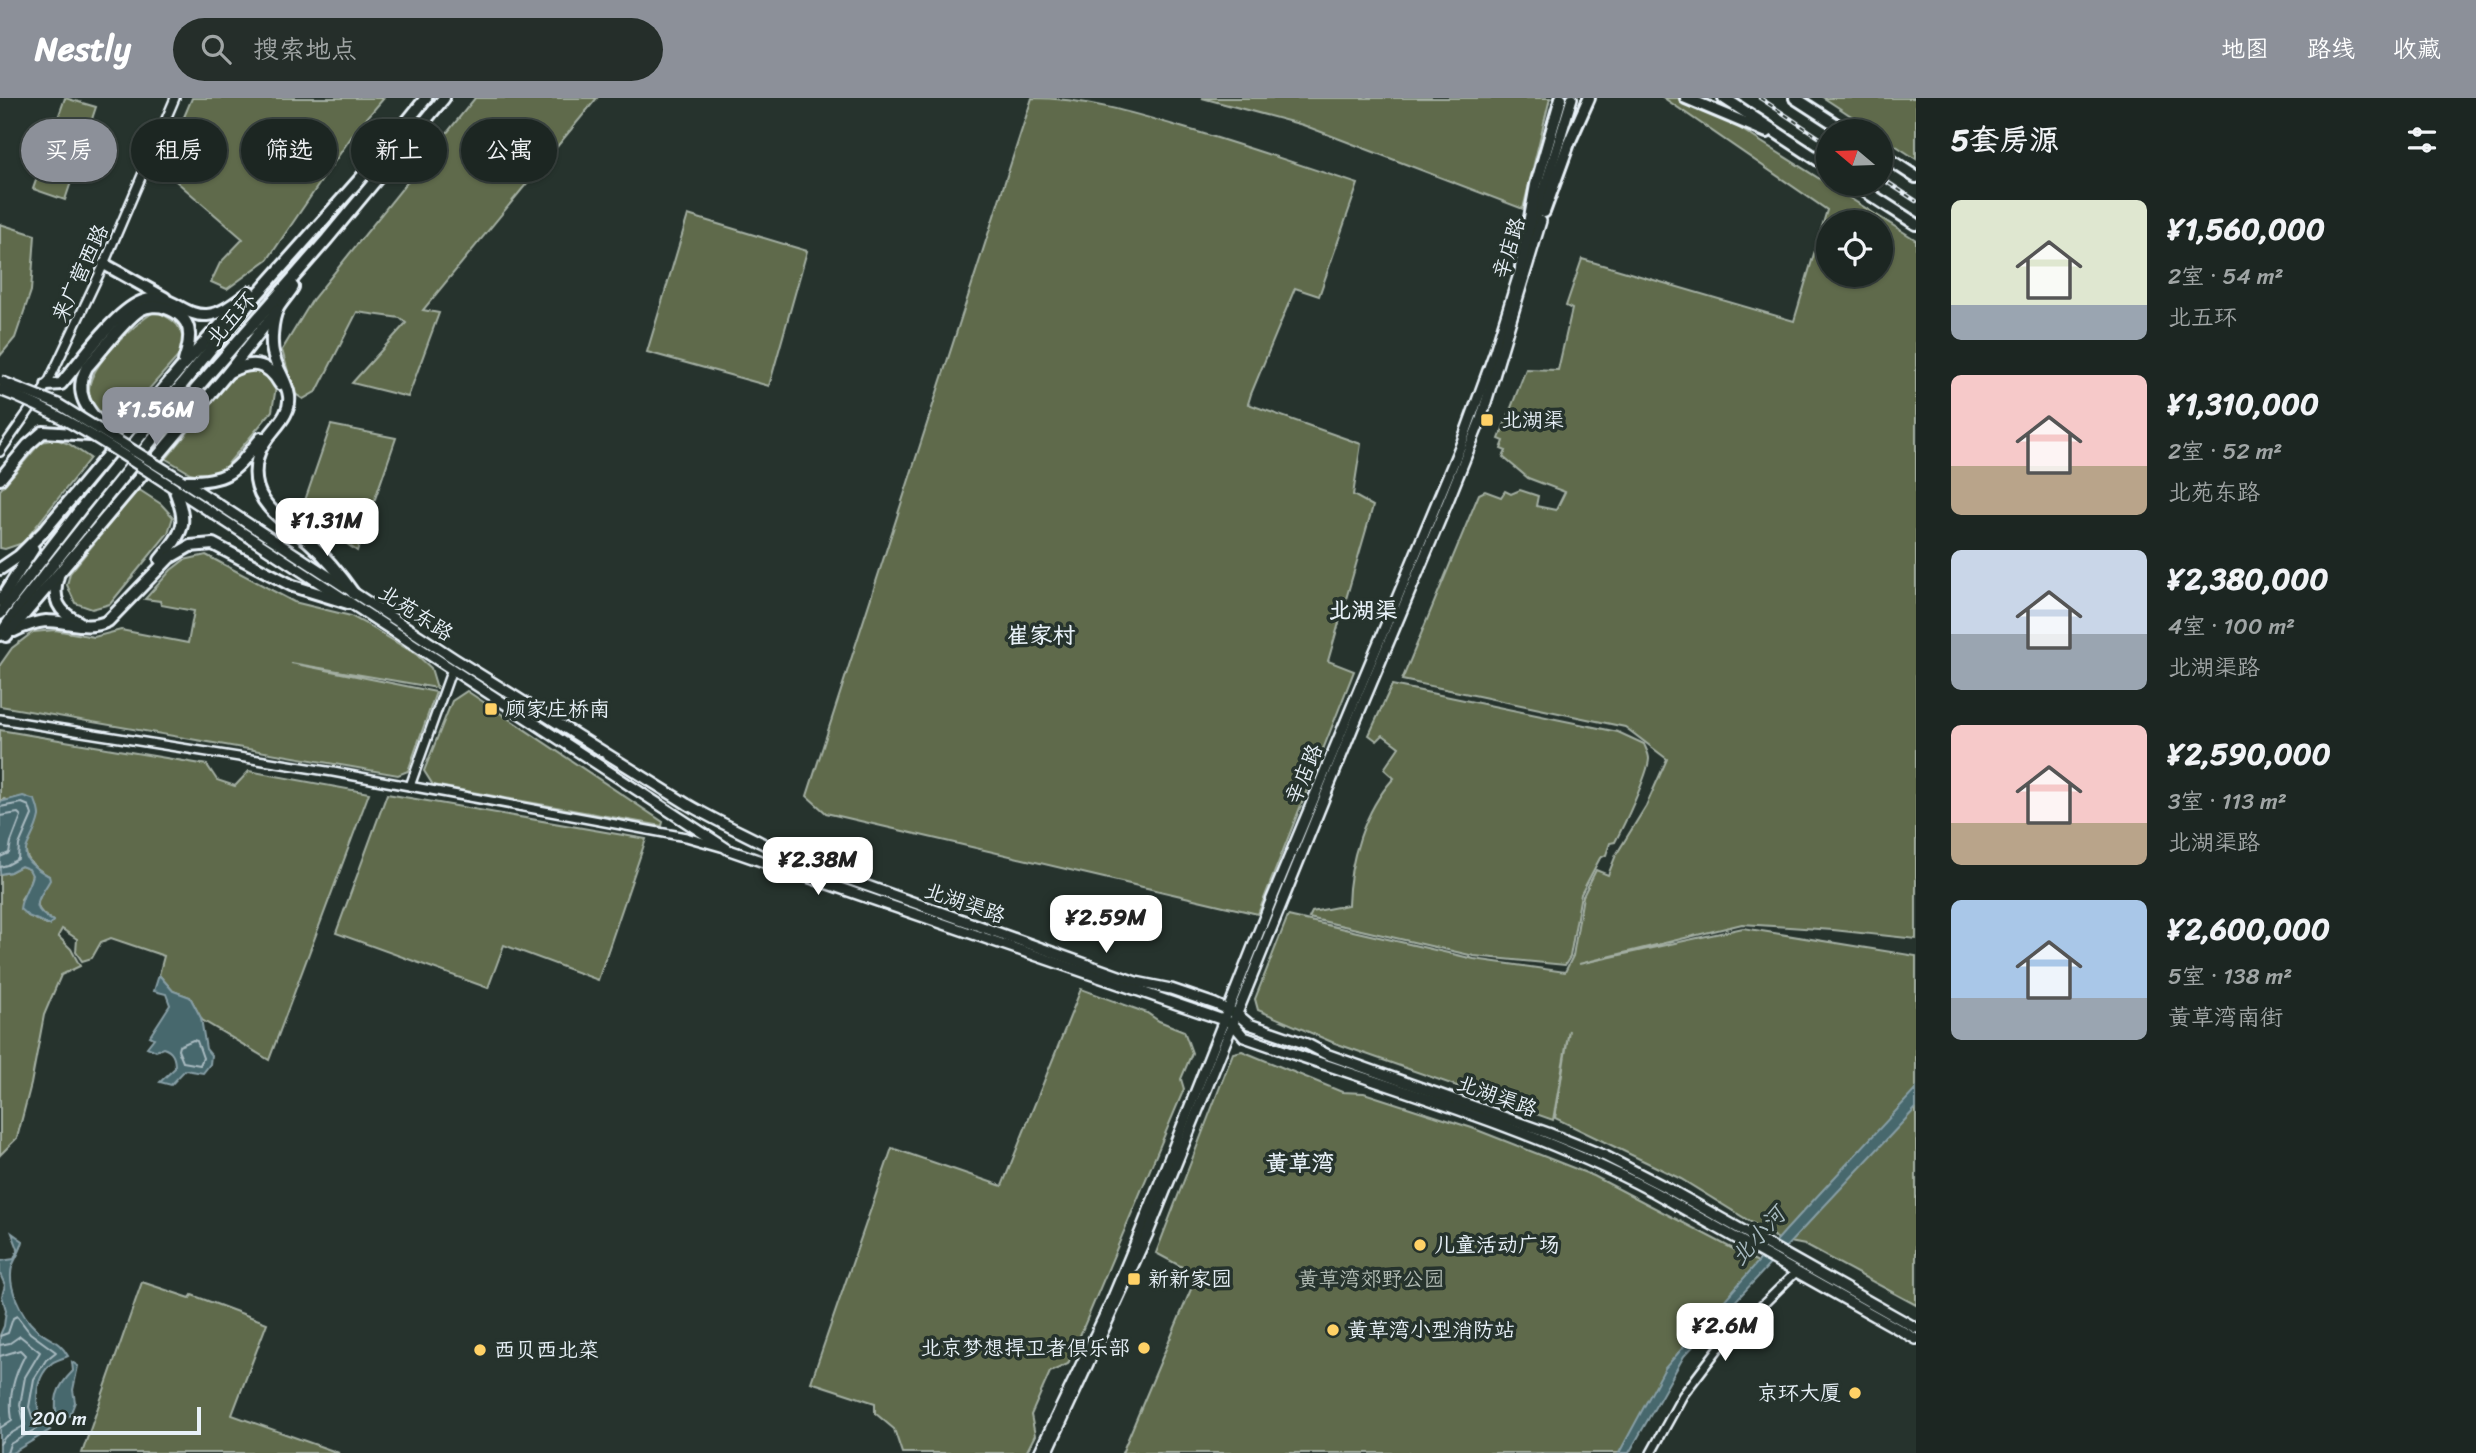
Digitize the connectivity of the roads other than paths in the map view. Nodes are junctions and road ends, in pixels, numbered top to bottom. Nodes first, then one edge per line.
1 (175, 98) edge
2 (426, 98) edge
3 (444, 98) edge
4 (1561, 98) edge
5 (1572, 98) edge
6 (1578, 98) edge
7 (1589, 98) edge
8 (1686, 98) edge
9 (1724, 98) edge
10 (1795, 98) edge
11 (1827, 119) edge
12 (1789, 141) junction
13 (1816, 159) edge
14 (1894, 163) edge
15 (1916, 177) edge
16 (1873, 196) edge
17 (1548, 208) junction
18 (1916, 224) edge
19 (309, 236) junction
20 (327, 239) junction
21 (104, 264) junction
22 (1521, 267) junction
23 (250, 292) junction
24 (168, 299) junction
25 (277, 310) junction
26 (181, 368) junction
27 (227, 373) junction
28 (0, 381) edge
29 (47, 385) junction
30 (0, 390) edge
31 (90, 435) junction
32 (114, 439) junction
33 (0, 452) edge
34 (0, 479) edge
35 (179, 484) junction
36 (44, 531) junction
37 (1428, 537) junction
38 (0, 556) edge
39 (19, 556) junction
40 (0, 569) edge
41 (59, 574) junction
42 (351, 598) junction
43 (0, 601) edge
44 (0, 614) edge
45 (3, 637) edge
46 (455, 659) joint
47 (452, 669) junction
48 (0, 719) edge
49 (410, 786) junction
50 (729, 850) junction
51 (1227, 1010) junction
52 (1231, 1019) junction
53 (1756, 1244) junction
54 (1788, 1262) junction
55 (1796, 1272) junction
56 (1916, 1328) edge
57 (1916, 1339) edge
58 (1039, 1453) edge
59 (1047, 1453) edge
60 (1651, 1453) edge

1 - 21 street, 来广营西路
2 - 19 highway, 北五环
3 - 20 highway, 北五环
4 - 22 highway
5 - 22 main road, 辛店路
6 - 17 main road, 辛店路
7 - 17 highway
8 - 12 highway
9 - 12 highway
10 - 11 highway
12 - 13 highway
14 - 15 highway
16 - 18 highway
17 - 37 main road, 辛店路
19 - 23 highway
19 - 44 highway, 北五环
20 - 25 highway
20 - 45 highway, 北五环
21 - 24 highway
21 - 29 street, 来广营西路
22 - 37 main road, 辛店路
23 - 24 highway
23 - 26 highway
24 - 29 highway
25 - 27 highway
25 - 42 highway
26 - 32 highway
26 - 36 highway
27 - 35 highway
27 - 41 highway
28 - 32 main road, 北苑东路, bridge
29 - 33 street, 来广营西路
30 - 31 main road, 北苑东路, bridge
31 - 34 highway
31 - 35 main road, 北苑东路, bridge
32 - 35 main road, 北苑东路, bridge
35 - 41 highway
35 - 42 main road, 北苑东路
36 - 39 highway
36 - 43 highway
37 - 51 main road, 辛店路
37 - 52 main road, 辛店路
38 - 39 highway
39 - 40 highway
41 - 45 highway
42 - 45 highway
42 - 46 main road, 北苑东路
42 - 47 main road, 北苑东路
46 - 51 main road, 北湖渠路
47 - 49 street
47 - 50 main road, 北湖渠路
48 - 49 street
49 - 50 street
50 - 52 main road, 北湖渠路
51 - 52 main road, 北湖渠路
52 - 53 main road, 北湖渠路
52 - 53 main road, 北湖渠路
52 - 58 main road, 辛店路
52 - 59 main road, 辛店路
53 - 54 main road
54 - 55 main road
54 - 56 main road
55 - 57 main road
55 - 60 street

